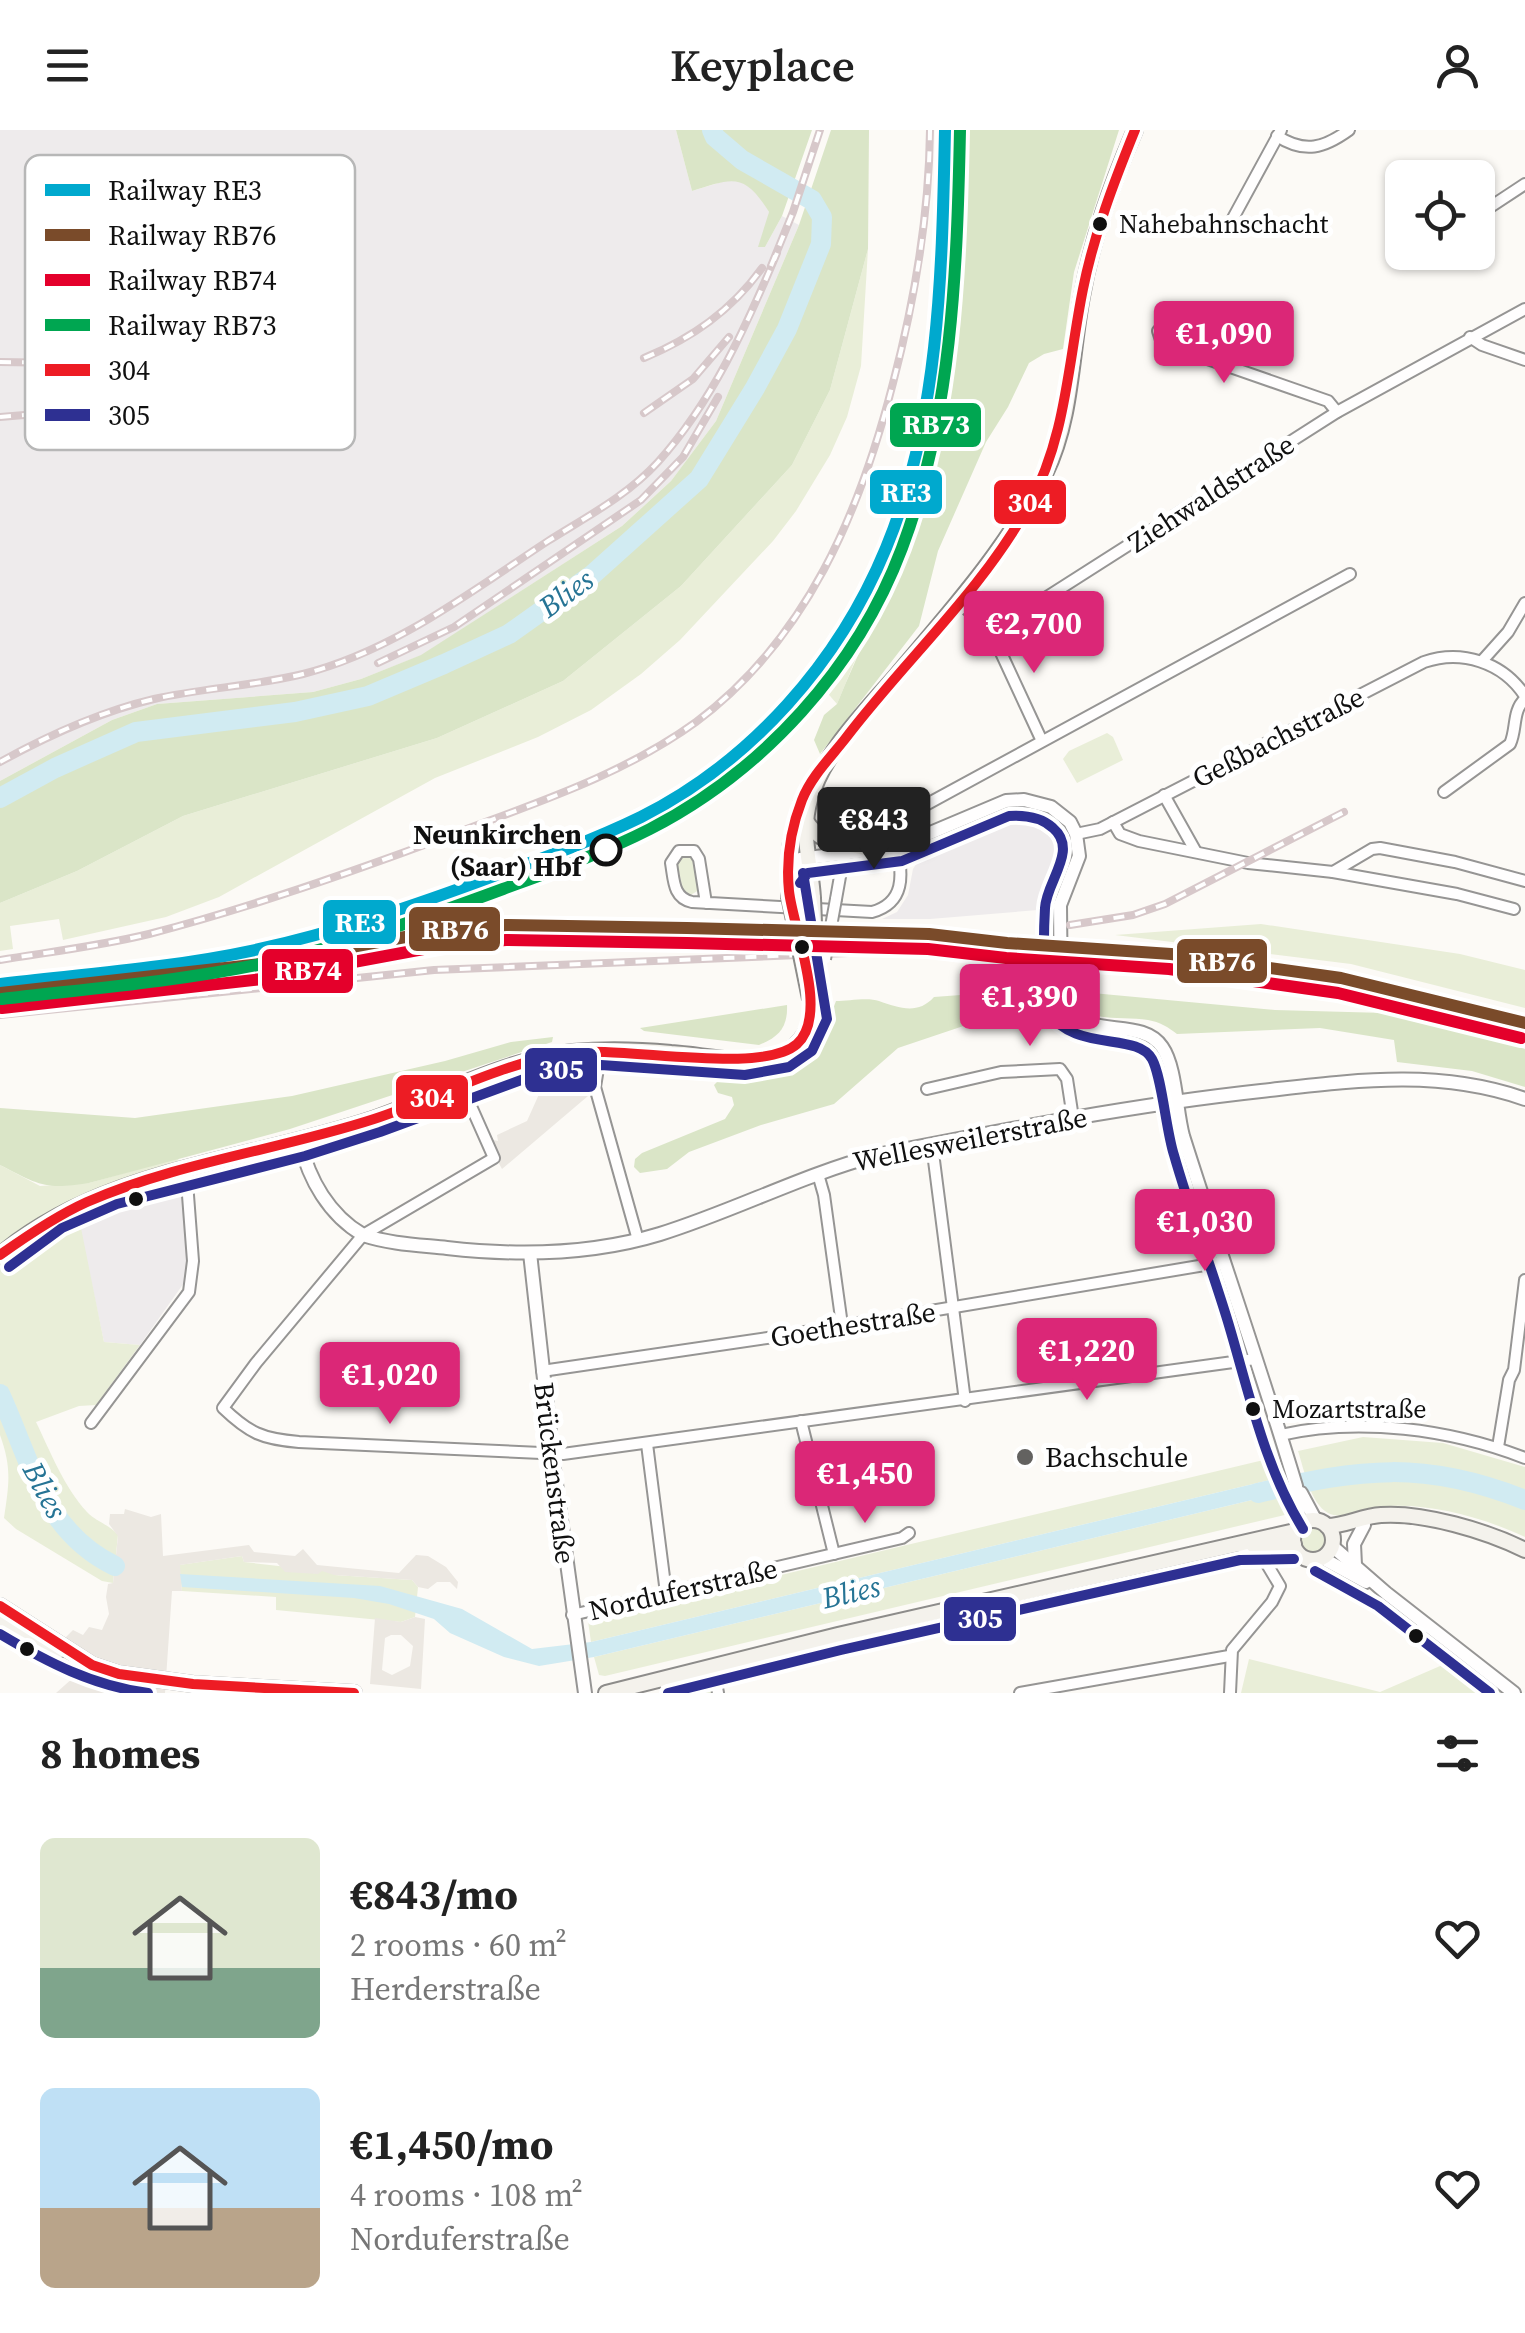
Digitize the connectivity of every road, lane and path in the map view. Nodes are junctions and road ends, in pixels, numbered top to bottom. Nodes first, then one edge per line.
1 (1135, 130) edge
2 (1349, 130) edge
3 (1279, 133) edge
4 (1525, 184) edge
5 (1495, 204) edge
6 (1232, 220) dead end
7 (1525, 308) edge
8 (1158, 330) dead end
9 (1470, 337) junction
10 (1525, 360) edge
11 (1338, 412) junction
12 (1350, 574) dead end
13 (958, 602) junction
14 (1525, 603) edge
15 (990, 629) junction
16 (1482, 662) junction
17 (1525, 697) edge
18 (1041, 740) junction
19 (824, 768) junction
20 (1444, 792) dead end
21 (1164, 796) junction
22 (805, 820) junction
23 (1113, 822) junction
24 (1076, 834) junction
25 (897, 846) junction
26 (874, 851) junction
27 (1196, 852) junction
28 (844, 854) junction
29 (809, 856) junction
30 (1333, 872) junction
31 (788, 874) junction
32 (1525, 881) edge
33 (706, 903) junction
34 (1514, 909) dead end
35 (817, 997) junction
36 (812, 1018) junction
37 (601, 1050) junction
38 (462, 1086) junction
39 (927, 1090) dead end
40 (1175, 1100) junction
41 (1525, 1100) edge
42 (1073, 1118) junction
43 (300, 1142) junction
44 (932, 1144) junction
45 (186, 1170) junction
46 (818, 1174) junction
47 (363, 1236) junction
48 (638, 1240) junction
49 (530, 1253) junction
50 (0, 1254) edge
51 (1223, 1262) junction
52 (1525, 1280) edge
53 (952, 1309) junction
54 (842, 1326) junction
55 (1255, 1359) junction
56 (542, 1370) junction
57 (965, 1401) junction
58 (801, 1421) junction
59 (91, 1423) dead end
60 (1280, 1435) junction
61 (647, 1444) junction
62 (1498, 1447) junction
63 (552, 1455) junction
64 (1525, 1458) edge
65 (1439, 1522) junction
66 (1364, 1525) junction
67 (1312, 1528) junction
68 (910, 1533) dead end
69 (1238, 1545) junction
70 (1525, 1550) edge
71 (834, 1554) junction
72 (1322, 1558) junction
73 (1354, 1564) junction
74 (666, 1594) junction
75 (1386, 1594) junction
76 (0, 1606) edge
77 (0, 1617) edge
78 (573, 1619) junction
79 (78, 1655) junction
80 (1229, 1656) junction
81 (713, 1666) junction
82 (662, 1680) junction
83 (354, 1693) edge
84 (585, 1693) edge
85 (606, 1693) edge
86 (672, 1693) edge
87 (718, 1693) edge
88 (1020, 1693) edge
89 (1230, 1693) edge
90 (1514, 1693) edge

1 - 13 main road
2 - 3 street
3 - 6 street
4 - 5 street
7 - 9 street, Ziehwaldstraße
8 - 11 street
9 - 10 street
9 - 11 street, Ziehwaldstraße
11 - 15 street, Ziehwaldstraße
12 - 18 street
13 - 15 street
13 - 19 main road
14 - 16 street
15 - 18 street
16 - 17 street
16 - 21 street, Geßbachstraße
17 - 20 street
18 - 26 street
19 - 22 main road
19 - 31 main road
21 - 23 street, Geßbachstraße
21 - 27 street
22 - 26 main road
22 - 29 main road
23 - 24 street, Geßbachstraße
23 - 27 street
24 - 25 street
24 - 40 street
25 - 26 street
25 - 33 street
26 - 28 street
27 - 30 street
28 - 29 street
28 - 35 street, bridge
29 - 31 street
29 - 35 main road, bridge
30 - 32 street
30 - 34 street
31 - 36 main road, bridge
33 - 33 street
35 - 36 main road
36 - 37 main road
37 - 38 main road
37 - 48 street
38 - 43 main road
38 - 47 street
39 - 42 street
40 - 41 street, Wellesweilerstraße
40 - 42 street, Wellesweilerstraße
40 - 51 street
42 - 44 street, Wellesweilerstraße
43 - 45 main road
43 - 47 street
44 - 46 street, Wellesweilerstraße
44 - 53 street
45 - 50 main road
45 - 59 street
46 - 48 street, Wellesweilerstraße
46 - 54 street
47 - 49 street, Wellesweilerstraße
47 - 63 street
48 - 49 street, Wellesweilerstraße
49 - 56 street, Brückenstraße
51 - 53 street, Goethestraße
51 - 55 street
52 - 62 street
53 - 54 street, Goethestraße
53 - 57 street
54 - 56 street, Goethestraße
55 - 57 street
55 - 60 street
56 - 63 street, Brückenstraße
57 - 58 street
58 - 61 street
58 - 71 street
60 - 62 street
60 - 67 street
61 - 63 street
61 - 74 street
62 - 64 street
63 - 78 street, Brückenstraße
65 - 66 main road
65 - 67 main road
65 - 70 main road
66 - 67 main road
66 - 73 street
67 - 69 main road
67 - 72 main road
67 - 72 main road
67 - 73 street
68 - 71 street, Norduferstraße
69 - 80 street
69 - 81 main road
71 - 74 street, Norduferstraße
72 - 75 street
73 - 75 street
74 - 78 street, Norduferstraße
75 - 90 street
76 - 79 main road
77 - 79 main road
78 - 84 street, Brückenstraße
79 - 83 main road
80 - 88 street
80 - 89 street
81 - 82 main road
81 - 87 street
82 - 85 main road
82 - 86 street

